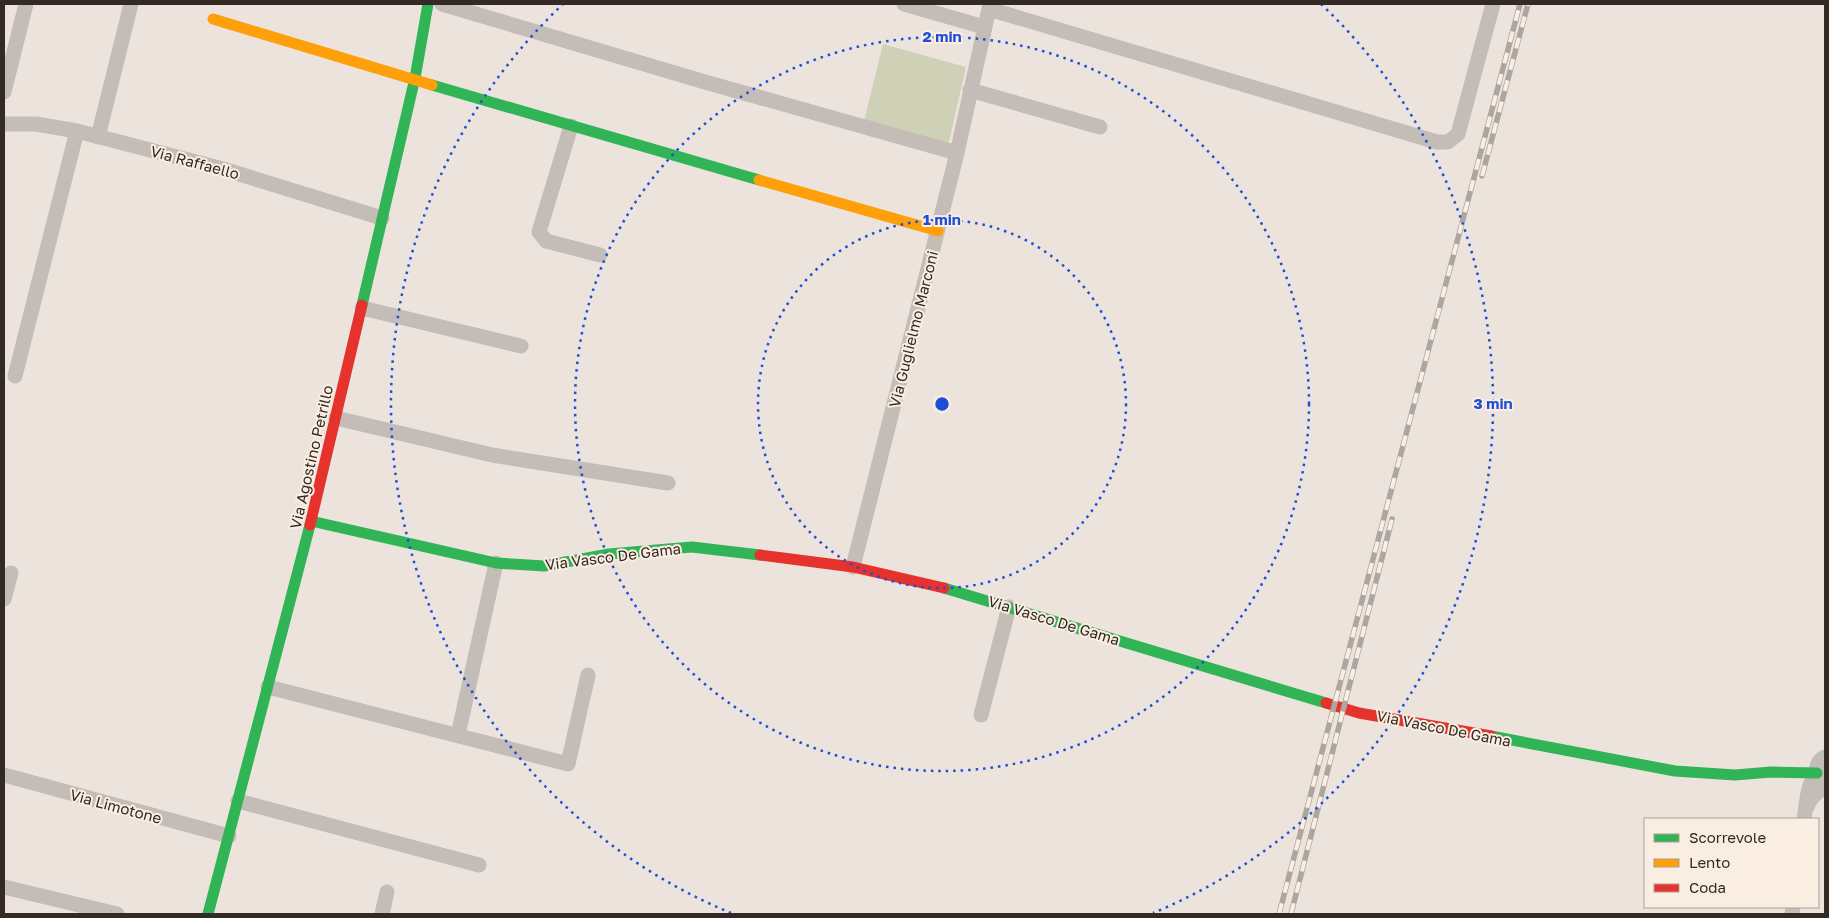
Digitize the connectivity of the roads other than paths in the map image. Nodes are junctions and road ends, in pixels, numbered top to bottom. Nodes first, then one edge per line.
1 (26, 4) edge
2 (131, 4) edge
3 (428, 4) edge
4 (442, 4) edge
5 (904, 4) edge
6 (1493, 4) edge
7 (989, 6) edge
8 (213, 19) dead end
9 (984, 27) junction
10 (415, 78) junction
11 (970, 90) junction
12 (4, 92) edge
13 (4, 124) edge
14 (571, 126) junction
15 (1100, 127) dead end
16 (77, 131) junction
17 (98, 137) junction
18 (957, 153) junction
19 (382, 218) junction
20 (938, 231) junction
21 (600, 256) dead end
22 (362, 308) junction
23 (521, 346) dead end
24 (15, 376) dead end
25 (336, 418) junction
26 (668, 483) dead end
27 (311, 521) junction
28 (496, 563) junction
29 (853, 567) junction
30 (11, 573) dead end
31 (4, 599) edge
32 (1009, 607) junction
33 (588, 675) dead end
34 (268, 687) junction
35 (980, 715) dead end
36 (458, 735) junction
37 (1791, 772) joint
38 (1822, 772) edge
39 (4, 776) edge
40 (238, 801) junction
41 (1805, 815) edge
42 (229, 836) junction
43 (479, 865) dead end
44 (4, 887) edge
45 (387, 892) dead end
46 (117, 914) edge
47 (208, 914) edge
48 (382, 914) edge

1 - 12 street
2 - 17 street
3 - 10 street, Via Agostino Petrillo
4 - 18 street
5 - 9 street
6 - 7 street
7 - 9 street, Via Guglielmo Marconi
8 - 10 street
9 - 11 street, Via Guglielmo Marconi
10 - 14 street
10 - 19 street, Via Agostino Petrillo
11 - 15 street
11 - 18 street, Via Guglielmo Marconi
13 - 16 street, Via Raffaello
14 - 20 street
14 - 21 street
16 - 17 street, Via Raffaello
16 - 24 street
17 - 19 street, Via Raffaello
18 - 20 street, Via Guglielmo Marconi
19 - 22 street, Via Agostino Petrillo
20 - 29 street, Via Guglielmo Marconi
22 - 23 street
22 - 25 street, Via Agostino Petrillo
25 - 26 street
25 - 27 street, Via Agostino Petrillo
27 - 28 street, Via Vasco De Gama
27 - 34 street, Via Agostino Petrillo
28 - 29 street, Via Vasco De Gama
28 - 36 street
29 - 32 street, Via Vasco De Gama
30 - 31 street
32 - 35 street
32 - 37 street, Via Vasco De Gama
33 - 36 street
34 - 36 street
34 - 40 street, Via Agostino Petrillo
37 - 38 street, Via Vasco De Gama
38 - 41 street
39 - 42 street, Via Limotone
40 - 42 street, Via Agostino Petrillo
40 - 43 street
42 - 47 street, Via Agostino Petrillo
44 - 46 street
45 - 48 street

